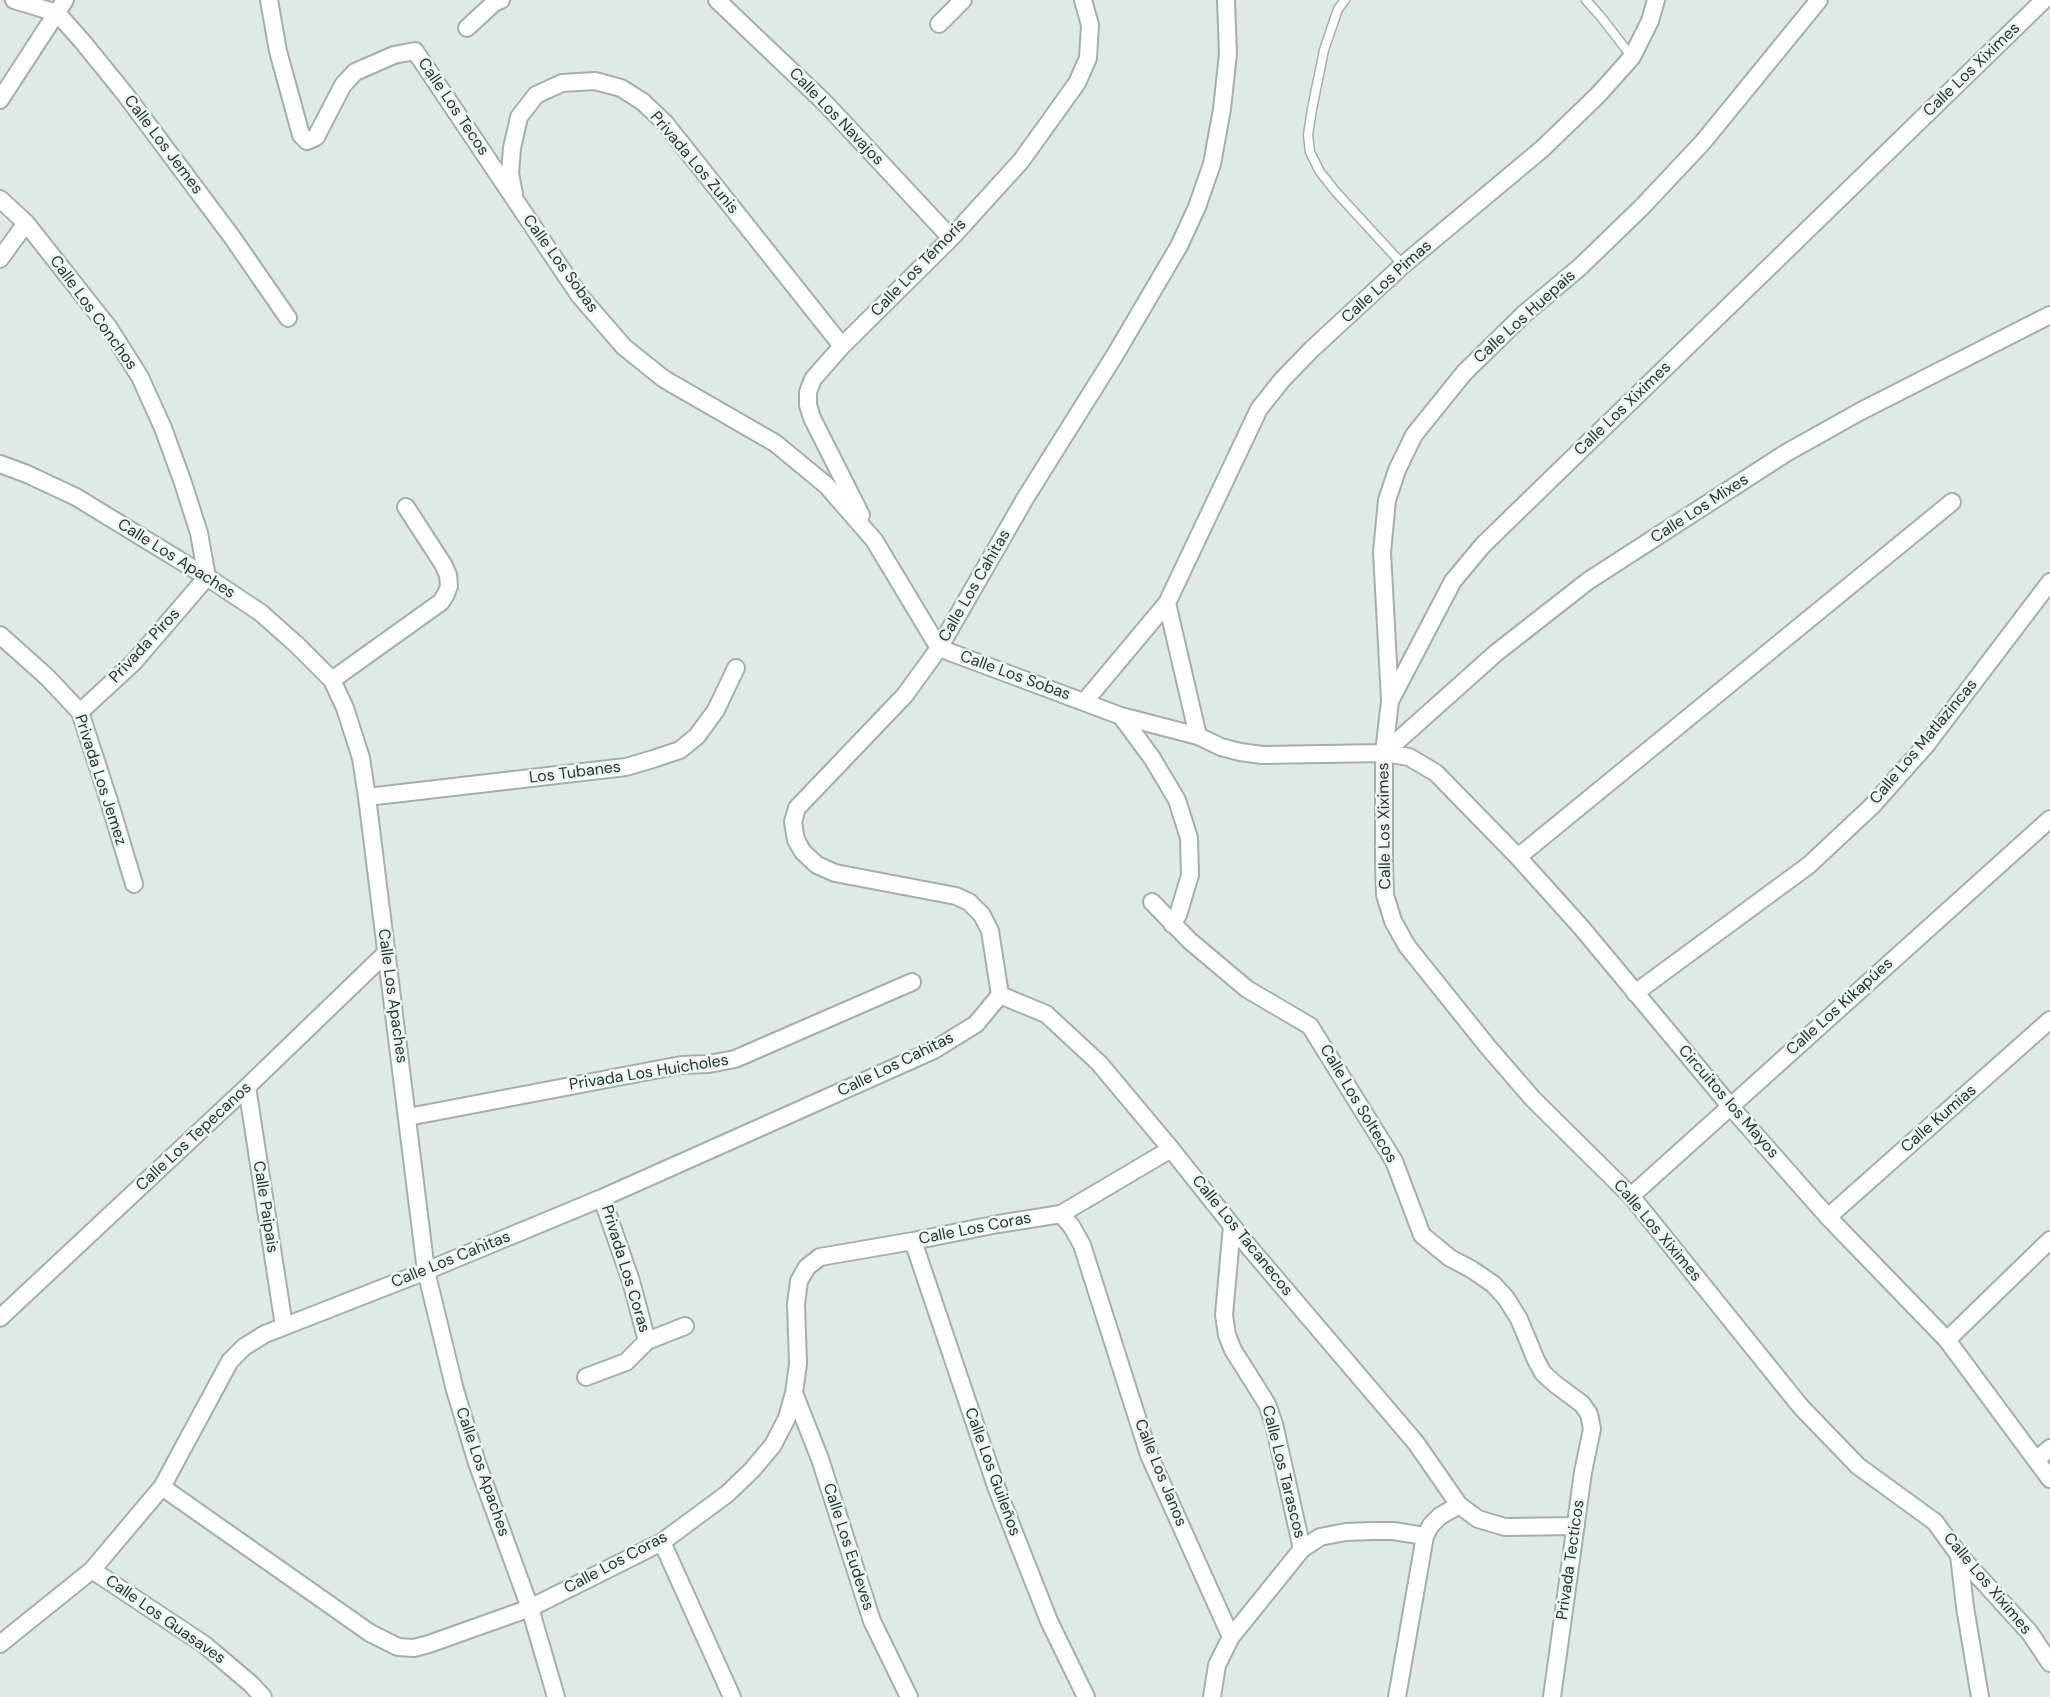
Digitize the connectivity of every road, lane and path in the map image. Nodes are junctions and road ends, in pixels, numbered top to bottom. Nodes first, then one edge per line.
1 (14, 0) edge
2 (269, 0) edge
3 (501, 0) edge
4 (707, 0) edge
5 (963, 0) edge
6 (1083, 0) edge
7 (1226, 0) edge
8 (1345, 0) edge
9 (1586, 0) edge
10 (1656, 0) edge
11 (1819, 0) edge
12 (2044, 0) edge
13 (722, 4) edge
14 (61, 6) edge
15 (939, 24) dead end
16 (467, 28) dead end
17 (1632, 57) junction
18 (0, 100) edge
19 (0, 199) edge
20 (515, 202) junction
21 (26, 223) junction
22 (951, 238) junction
23 (0, 259) edge
24 (1403, 266) junction
25 (2050, 315) edge
26 (288, 318) dead end
27 (842, 346) junction
28 (0, 464) edge
29 (1952, 501) dead end
30 (406, 507) dead end
31 (874, 540) junction
32 (207, 577) junction
33 (2050, 582) edge
34 (1167, 603) junction
35 (0, 635) edge
36 (939, 648) junction
37 (735, 668) dead end
38 (332, 680) junction
39 (1085, 701) junction
40 (1390, 701) junction
41 (80, 712) junction
42 (1121, 716) junction
43 (1198, 736) junction
44 (1384, 753) junction
45 (367, 797) junction
46 (2050, 819) edge
47 (1518, 857) junction
48 (134, 884) dead end
49 (1152, 902) dead end
50 (1172, 924) junction
51 (386, 953) junction
52 (912, 982) dead end
53 (1635, 993) junction
54 (1000, 995) junction
55 (2050, 1020) edge
56 (247, 1088) junction
57 (1731, 1106) junction
58 (408, 1117) junction
59 (1171, 1149) junction
60 (1631, 1196) junction
61 (602, 1198) junction
62 (1061, 1214) junction
63 (1828, 1217) junction
64 (1232, 1226) junction
65 (2050, 1240) edge
66 (913, 1241) junction
67 (426, 1270) junction
68 (0, 1318) edge
69 (284, 1326) junction
70 (685, 1326) dead end
71 (1947, 1340) junction
72 (647, 1341) junction
73 (586, 1377) dead end
74 (794, 1393) junction
75 (1592, 1423) joint
76 (2050, 1448) edge
77 (2036, 1460) junction
78 (2050, 1479) edge
79 (162, 1487) junction
80 (1459, 1505) junction
81 (1576, 1526) junction
82 (1425, 1536) junction
83 (662, 1542) junction
84 (1302, 1549) junction
85 (1959, 1555) junction
86 (92, 1569) junction
87 (530, 1608) junction
88 (1231, 1637) junction
89 (0, 1644) edge
90 (2050, 1663) edge
91 (263, 1697) edge
92 (556, 1697) edge
93 (732, 1697) edge
94 (909, 1697) edge
95 (1086, 1697) edge
96 (1212, 1697) edge
97 (1397, 1697) edge
98 (1552, 1697) edge
99 (1980, 1697) edge

1 - 14 street
2 - 20 street, Calle Los Tecos
3 - 16 street
4 - 13 street
5 - 15 street
6 - 22 street, Calle Los Témoris
7 - 36 street, Calle Los Cahitas
8 - 24 lane
9 - 17 lane
10 - 17 street, Calle Los Pimas
11 - 40 street, Calle Los Huepais
12 - 40 street, Calle Los Xiximes
13 - 22 street, Calle Los Navajos
14 - 18 street
14 - 26 street, Calle Los Jemes
17 - 24 street, Calle Los Pimas
19 - 21 street, Calle Los Conchos
20 - 27 street, Privada Los Zunis
20 - 31 street, Calle Los Sobas
21 - 23 street
21 - 32 street, Calle Los Conchos
22 - 27 street, Calle Los Témoris
24 - 34 street, Calle Los Pimas
25 - 44 street, Calle Los Mixes
27 - 31 street, Calle Los Témoris
28 - 32 street, Calle Los Apaches
29 - 47 street
30 - 38 street
31 - 36 street, Calle Los Sobas
32 - 38 street, Calle Los Apaches
32 - 41 street, Privada Piros
33 - 53 street, Calle Los Matlazincas
34 - 39 street, Calle Los Pimas
34 - 43 street
35 - 41 street, Privada Los Jemez
36 - 39 street, Calle Los Sobas
36 - 54 street, Calle Los Cahitas
37 - 45 street, Los Tubanes
38 - 45 street, Calle Los Apaches
39 - 42 street, Calle Los Sobas
40 - 44 street, Calle Los Xiximes
41 - 48 street, Privada Los Jemez
42 - 43 street, Calle Los Sobas
42 - 50 street
43 - 44 street, Calle Los Sobas
44 - 47 street, Circuitos los Mayos
44 - 60 street, Calle Los Xiximes
45 - 51 street, Calle Los Apaches
46 - 57 street, Calle Los Kikapúes
47 - 53 street, Circuitos los Mayos
49 - 50 street, Calle Los Soltecos
50 - 75 street, Calle Los Soltecos
51 - 56 street, Calle Los Tepecanos
51 - 58 street, Calle Los Apaches
52 - 58 street, Privada Los Huicholes
53 - 57 street, Circuitos los Mayos
54 - 59 street, Calle Los Tacanecos
54 - 61 street, Calle Los Cahitas
55 - 63 street, Calle Kumias
56 - 68 street, Calle Los Tepecanos
56 - 69 street, Calle Paipais
57 - 60 street, Calle Los Kikapúes
57 - 63 street, Circuitos los Mayos
58 - 67 street, Calle Los Apaches
59 - 62 street, Calle Los Coras
59 - 64 street, Calle Los Tacanecos
60 - 85 street, Calle Los Xiximes
61 - 67 street, Calle Los Cahitas
61 - 72 street, Privada Los Coras
62 - 66 street, Calle Los Coras
62 - 88 street, Calle Los Janos
63 - 71 street, Circuitos los Mayos
64 - 80 street, Calle Los Tacanecos
64 - 84 street, Calle Los Tarascos
65 - 71 street
66 - 74 street, Calle Los Coras
66 - 95 street, Calle Los Guileños
67 - 69 street, Calle Los Cahitas
67 - 87 street, Calle Los Apaches
69 - 79 street, Calle Los Cahitas
70 - 72 street, Privada Los Coras
71 - 77 street, Circuitos los Mayos
72 - 73 street, Privada Los Coras
74 - 83 street, Calle Los Coras
74 - 94 street, Calle Los Eudeves
75 - 81 street, Privada Tecticos
76 - 77 street
77 - 78 street, Circuitos los Mayos
79 - 86 street, Calle Los Cahitas
79 - 87 street, Calle Los Coras
80 - 81 street, Calle Los Tacanecos
80 - 82 street
81 - 98 street, Privada Tecticos
82 - 84 street
82 - 97 street
83 - 87 street, Calle Los Coras
83 - 93 street
84 - 88 street
85 - 90 street, Calle Los Xiximes
85 - 99 street
86 - 89 street, Calle Los Cahitas
86 - 91 street, Calle Los Guasaves
87 - 92 street, Calle Los Apaches
88 - 96 street

